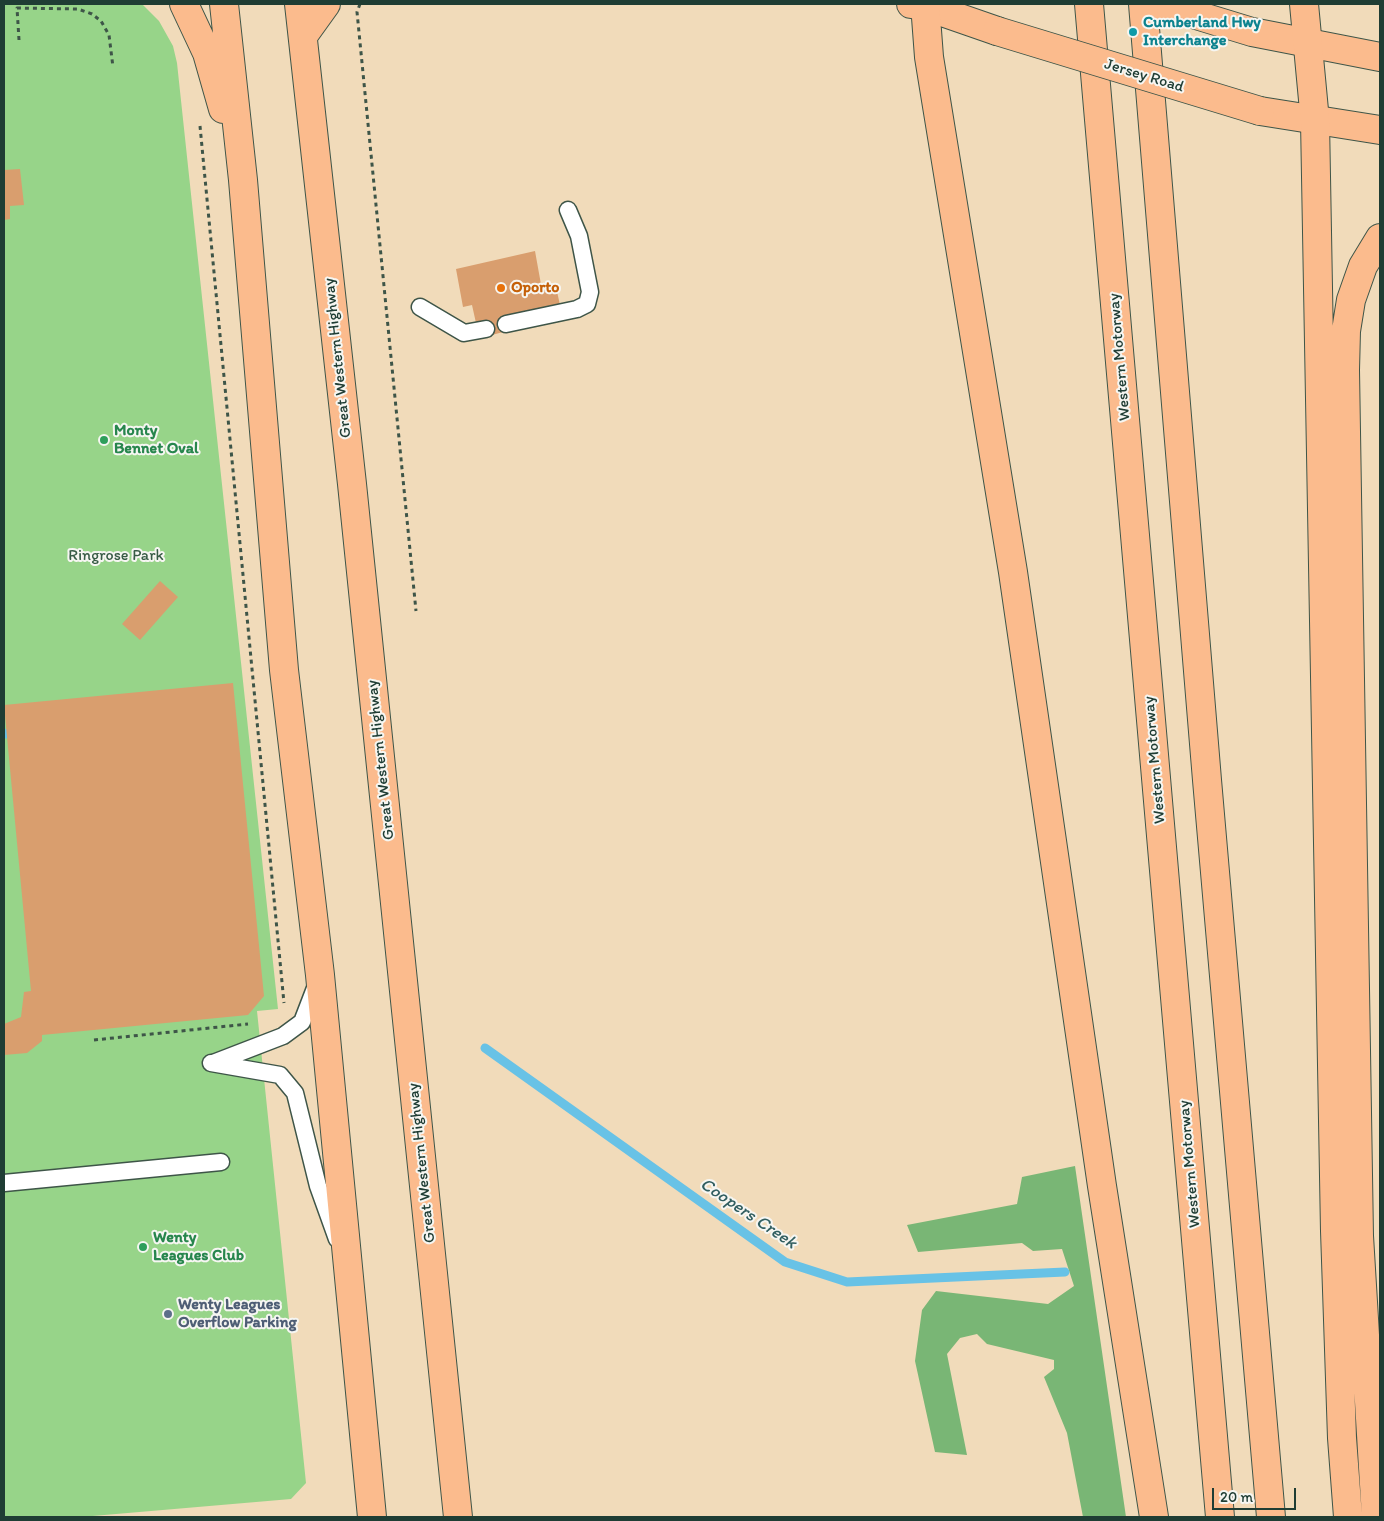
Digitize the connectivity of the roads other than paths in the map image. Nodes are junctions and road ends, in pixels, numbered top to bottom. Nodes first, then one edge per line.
1 (184, 4) edge
2 (224, 4) edge
3 (299, 4) edge
4 (326, 4) edge
5 (1089, 4) edge
6 (1144, 4) edge
7 (1160, 4) edge
8 (1304, 4) edge
9 (921, 5) edge
10 (303, 36) junction
11 (1309, 43) junction
12 (1380, 57) edge
13 (1315, 121) junction
14 (1380, 130) edge
15 (243, 180) junction
16 (568, 210) dead end
17 (1380, 238) edge
18 (420, 307) dead end
19 (506, 324) dead end
20 (486, 329) dead end
21 (320, 975) junction
22 (221, 1162) dead end
23 (4, 1183) edge
24 (347, 1269) junction
25 (372, 1517) edge
26 (458, 1517) edge
27 (1154, 1517) edge
28 (1220, 1517) edge
29 (1271, 1517) edge
30 (1348, 1517) edge
31 (1376, 1517) edge

1 - 15 highway
2 - 15 highway
3 - 10 highway, Great Western Highway
4 - 10 highway
5 - 28 highway, Western Motorway
6 - 29 highway
7 - 11 highway
8 - 11 highway
9 - 13 highway, Jersey Road, bridge
9 - 27 highway
10 - 26 highway, Great Western Highway
11 - 12 highway
11 - 13 highway
13 - 14 highway, Jersey Road
13 - 30 highway
15 - 21 highway
16 - 19 lane
17 - 31 highway
18 - 20 lane
21 - 24 highway
21 - 24 lane
22 - 23 lane
24 - 25 highway

